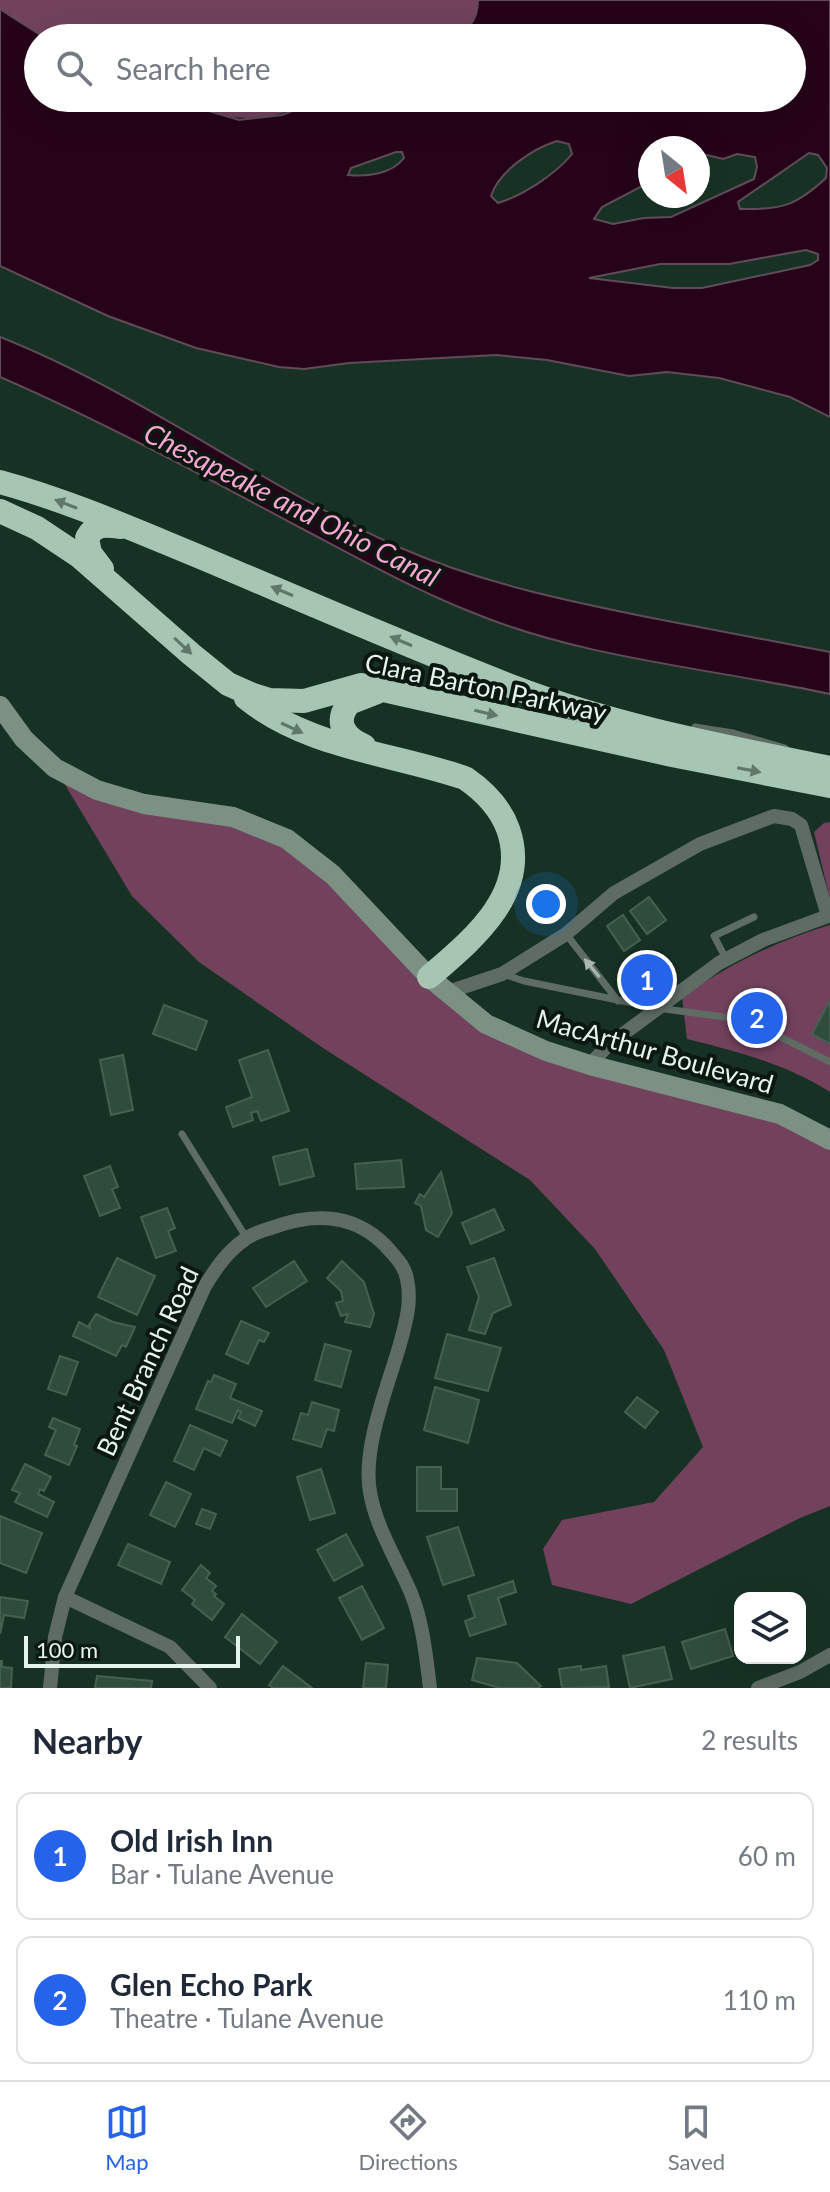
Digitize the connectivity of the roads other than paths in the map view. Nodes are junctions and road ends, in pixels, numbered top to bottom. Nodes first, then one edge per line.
1 (0, 482) edge
2 (0, 511) edge
3 (131, 529) junction
4 (113, 584) junction
5 (228, 684) junction
6 (383, 691) junction
7 (0, 706) edge
8 (578, 711) junction
9 (695, 727) joint
10 (795, 751) joint
11 (376, 752) junction
12 (830, 768) edge
13 (830, 786) edge
14 (829, 916) edge
15 (754, 917) dead end
16 (566, 934) junction
17 (726, 959) junction
18 (502, 974) junction
19 (438, 984) junction
20 (618, 1001) junction
21 (657, 1008) junction
22 (830, 1062) edge
23 (590, 1065) junction
24 (182, 1134) dead end
25 (830, 1140) edge
26 (246, 1237) junction
27 (65, 1597) junction
28 (830, 1655) edge
29 (50, 1688) edge
30 (210, 1688) edge
31 (430, 1688) edge
32 (758, 1688) edge

3 -> 1 highway, Clara Barton Parkway
2 - 4 highway, Clara Barton Parkway
3 - 4 highway
8 -> 3 highway, Clara Barton Parkway
4 -> 5 highway, Clara Barton Parkway
5 - 6 highway, Clara Barton Parkway
5 -> 11 highway
6 - 11 highway
6 -> 13 highway, Clara Barton Parkway
7 - 19 main road, MacArthur Boulevard
8 - 9 highway
8 - 12 highway, Clara Barton Parkway
9 - 10 lane
10 - 12 highway
11 - 19 highway
14 - 16 street
14 - 17 street
15 - 17 lane
16 - 18 street
20 -> 16 lane
17 - 21 street
18 - 19 street
18 - 20 lane
19 - 23 main road, MacArthur Boulevard
20 - 21 lane
21 - 22 lane
21 - 23 street
23 - 25 main road, MacArthur Boulevard
24 - 26 lane
26 - 27 street, Bent Branch Road
26 - 31 street, Bent Branch Road
27 - 29 street, Bent Branch Road
27 - 30 street
28 - 32 street

